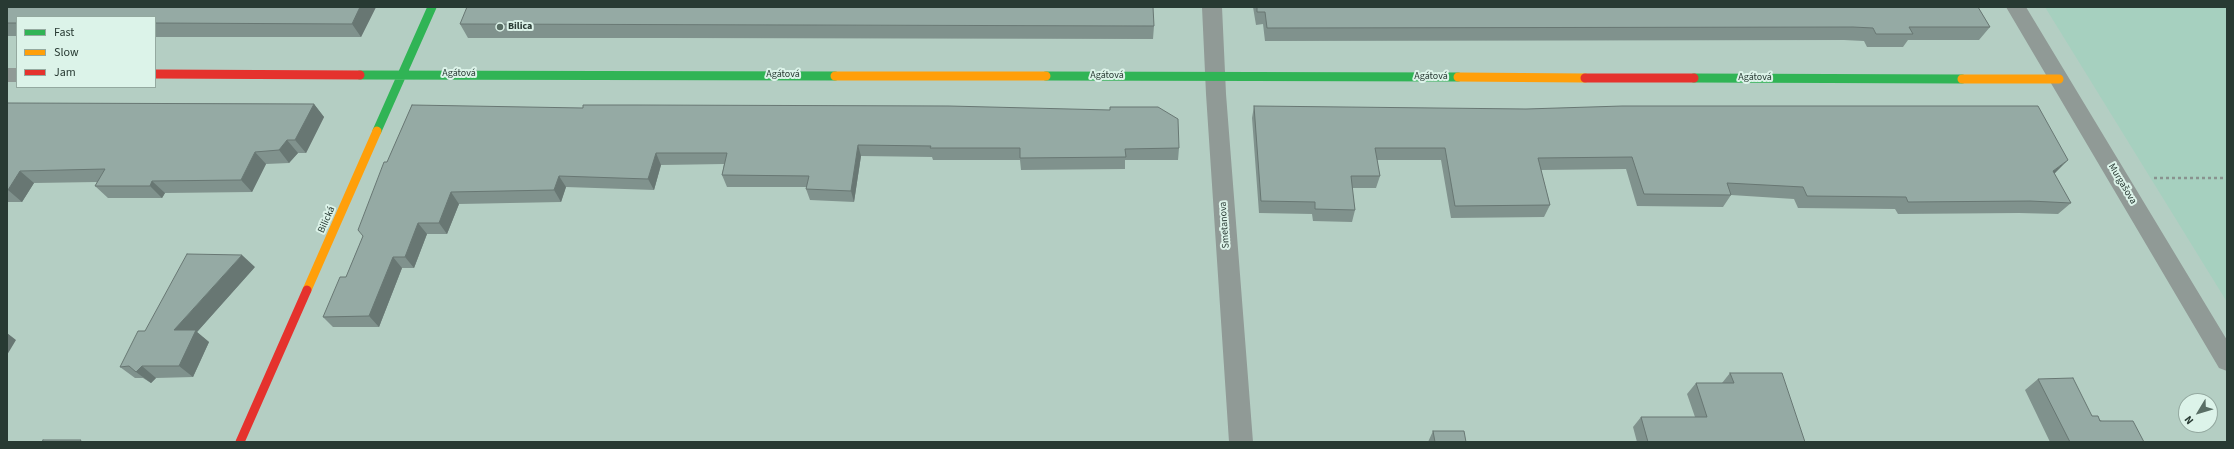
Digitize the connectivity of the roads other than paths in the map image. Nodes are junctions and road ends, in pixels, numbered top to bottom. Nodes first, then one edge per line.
1 (432, 7) edge
2 (1212, 7) edge
3 (2016, 7) edge
4 (156, 74) edge
5 (403, 74) junction
6 (1216, 77) junction
7 (2059, 79) junction
8 (2227, 361) edge
9 (240, 442) edge
10 (1241, 442) edge

1 - 5 street, Bilická
2 - 6 street, Smetanova
3 - 7 street, Murgašova
4 - 5 street, Agátová
5 - 6 street, Agátová
5 - 9 street, Bilická
6 - 7 street, Agátová
6 - 10 street, Smetanova
7 - 8 street, Murgašova

